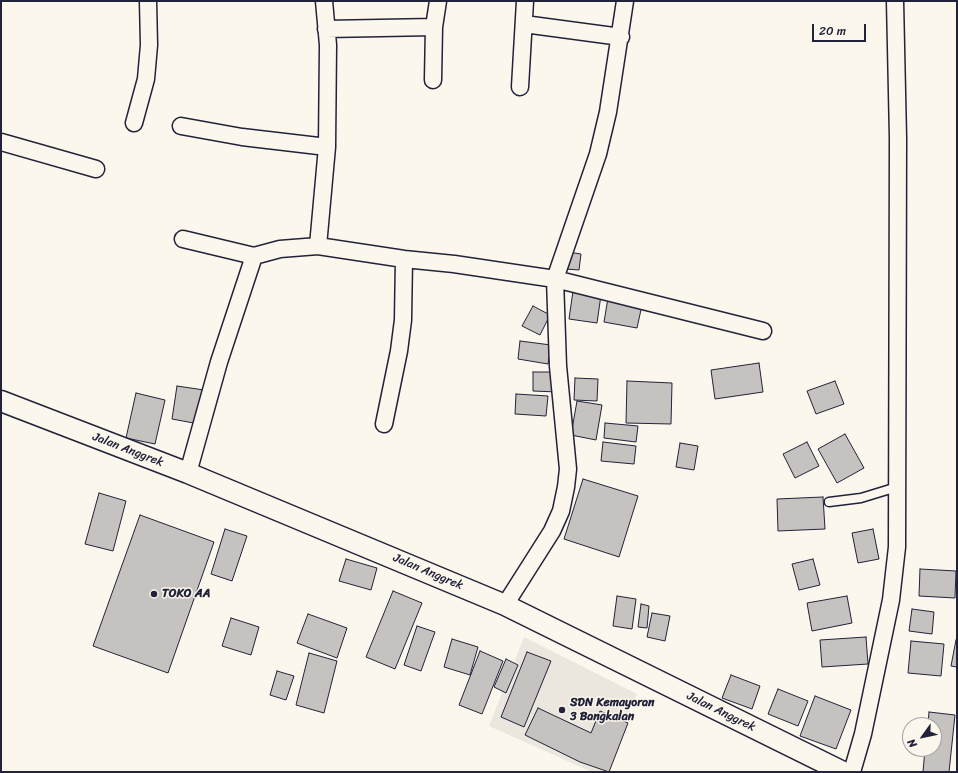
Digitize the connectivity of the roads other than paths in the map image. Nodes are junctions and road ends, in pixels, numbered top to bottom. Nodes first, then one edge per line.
1 (148, 1) edge
2 (324, 1) edge
3 (438, 1) edge
4 (525, 1) edge
5 (625, 1) edge
6 (895, 1) edge
7 (524, 24) junction
8 (434, 27) junction
9 (326, 29) junction
10 (621, 37) junction
11 (433, 80) dead end
12 (520, 87) dead end
13 (134, 123) dead end
14 (181, 126) dead end
15 (1, 142) edge
16 (326, 148) junction
17 (96, 169) dead end
18 (183, 239) dead end
19 (318, 246) junction
20 (254, 256) junction
21 (404, 259) junction
22 (555, 279) junction
23 (762, 331) dead end
24 (1, 401) edge
25 (384, 424) dead end
26 (188, 473) junction
27 (897, 487) junction
28 (829, 502) dead end
29 (505, 605) junction
30 (843, 772) edge
31 (852, 772) edge

1 - 13 street
2 - 9 street
3 - 8 street
4 - 7 street
5 - 10 street
6 - 27 street
7 - 10 street
7 - 12 street
8 - 9 street
8 - 11 street
9 - 16 street
10 - 22 street
14 - 16 street
15 - 17 street
16 - 19 street
18 - 20 street
19 - 20 street
19 - 21 street
20 - 26 street
21 - 22 street
21 - 25 street
22 - 23 street
22 - 29 street
24 - 26 street, Jalan Anggrek
26 - 29 street, Jalan Anggrek
27 - 28 lane
27 - 31 street
29 - 30 street, Jalan Anggrek

